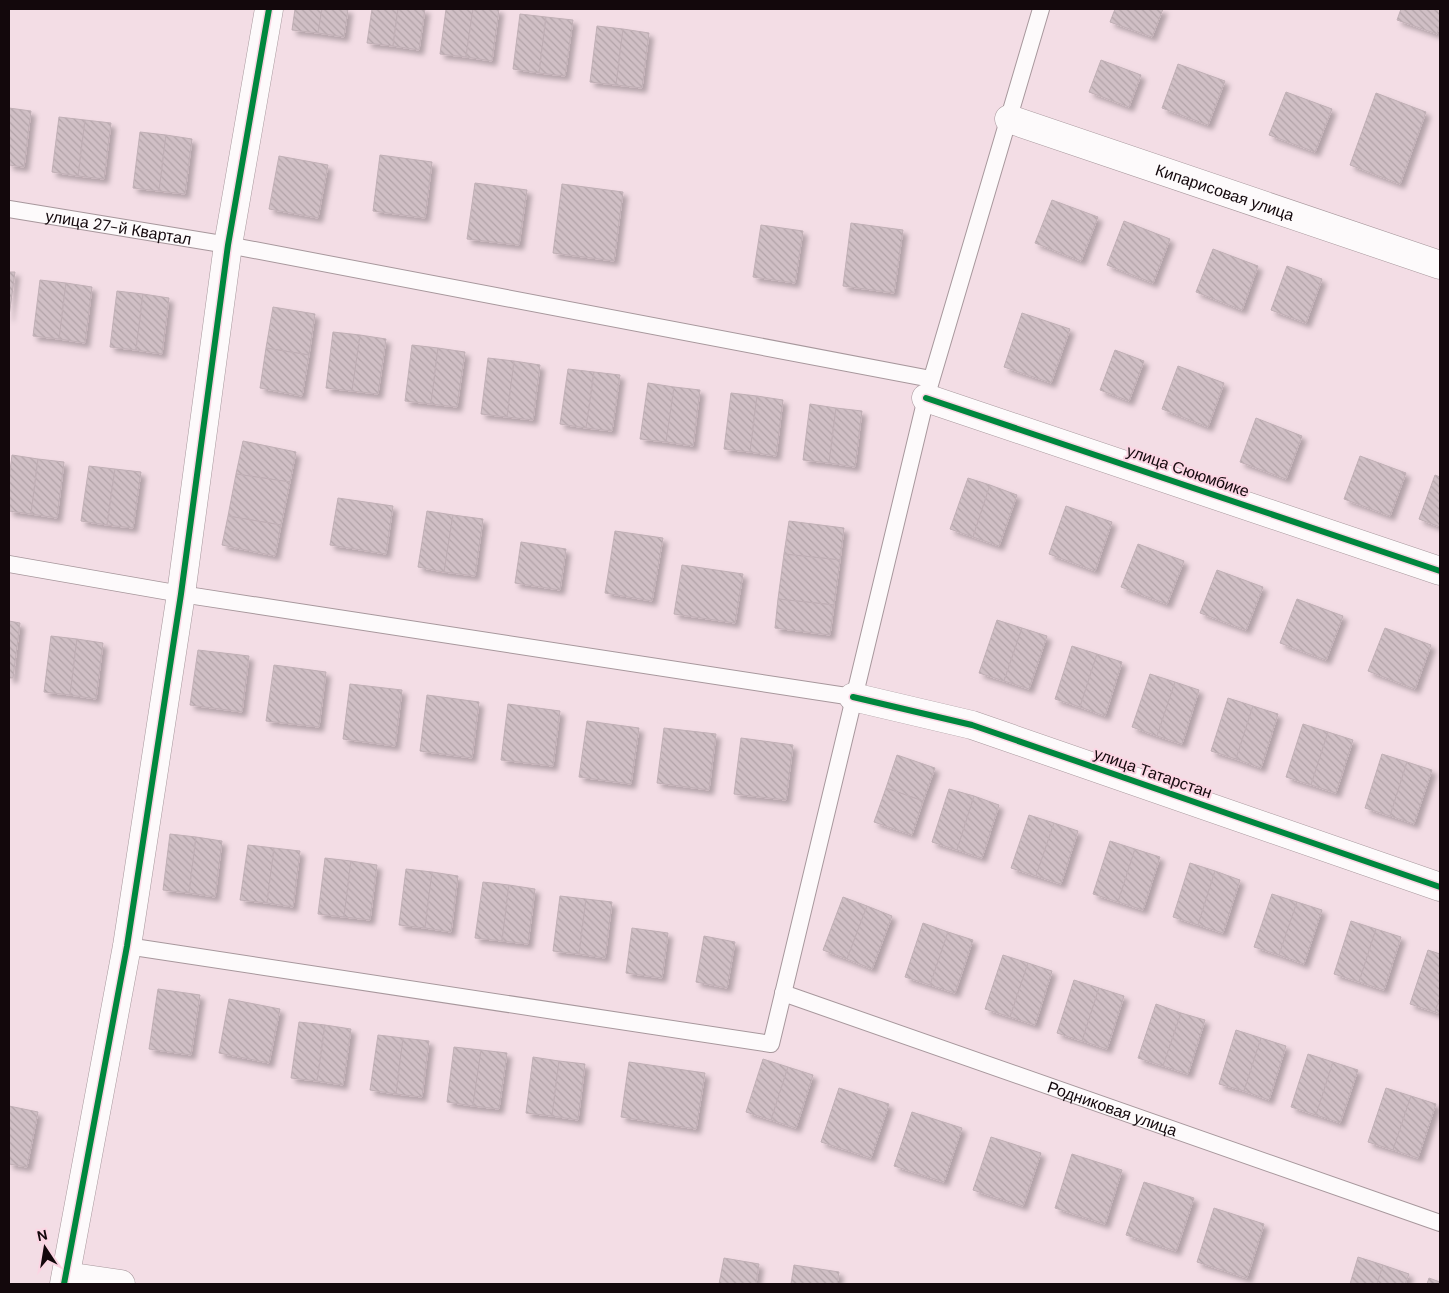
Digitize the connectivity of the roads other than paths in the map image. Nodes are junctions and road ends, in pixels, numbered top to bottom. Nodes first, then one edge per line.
1 (270, 9) edge
2 (1041, 9) edge
3 (1009, 119) junction
4 (9, 209) edge
5 (228, 245) junction
6 (1440, 265) edge
7 (929, 388) junction
8 (9, 564) edge
9 (1440, 570) edge
10 (181, 594) junction
11 (853, 697) junction
12 (1440, 887) edge
13 (127, 946) junction
14 (783, 993) junction
15 (1440, 1223) edge
16 (65, 1280) edge
17 (122, 1284) edge

1 - 5 street
2 - 3 lane
3 - 6 street, Кипарисовая улица
3 - 7 lane
4 - 5 lane, улица 27-й Квартал
5 - 7 lane, улица 27-й Квартал
5 - 10 street
7 - 9 street, улица Сююмбике
7 - 11 lane
8 - 10 lane
10 - 11 lane
10 - 13 street
11 - 12 street, улица Татарстан
11 - 14 lane
13 - 14 lane
13 - 16 street
14 - 15 lane, Родниковая улица
16 - 17 street

